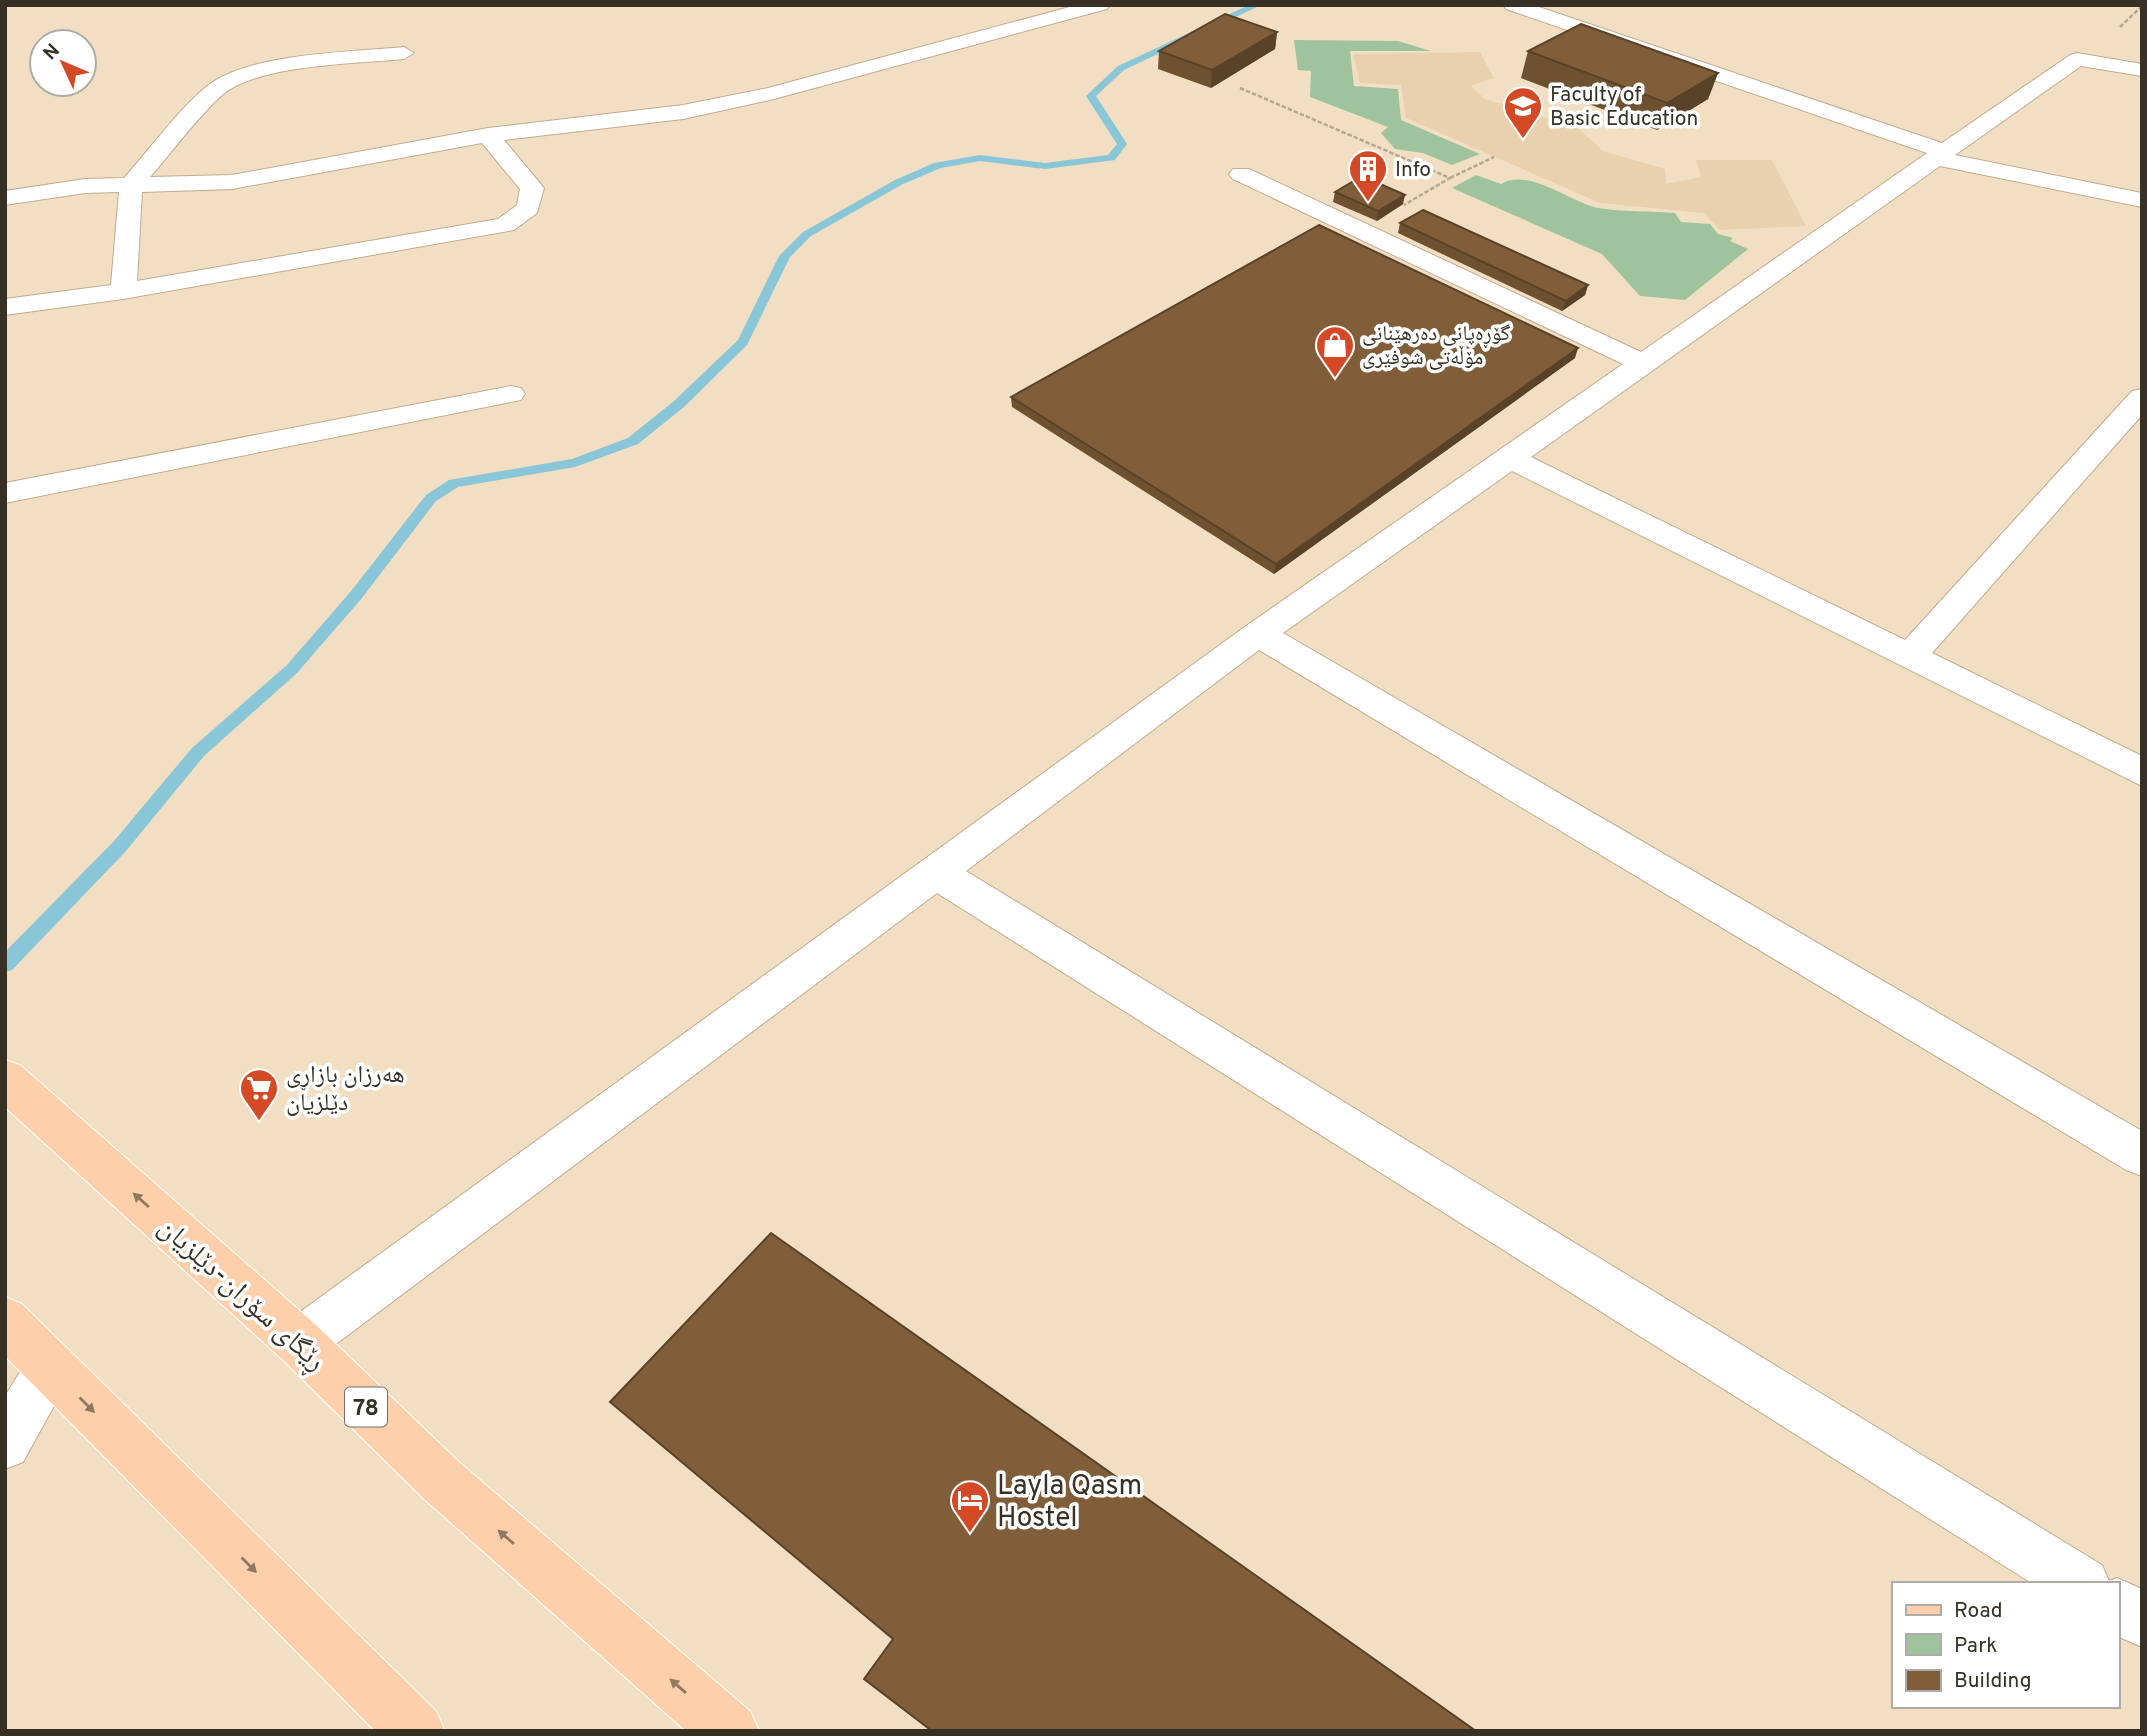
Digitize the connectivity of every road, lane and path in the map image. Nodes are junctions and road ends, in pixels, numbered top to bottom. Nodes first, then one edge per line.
1 (1100, 5) edge
2 (1513, 5) edge
3 (404, 53) dead end
4 (2142, 69) edge
5 (1240, 88) dead end
6 (488, 135) junction
7 (1941, 155) junction
8 (1494, 157) dead end
9 (1241, 174) dead end
10 (1450, 178) junction
11 (131, 184) junction
12 (5, 198) edge
13 (2142, 200) edge
14 (1361, 230) junction
15 (123, 291) junction
16 (5, 307) edge
17 (1642, 363) junction
18 (511, 394) dead end
19 (2142, 397) edge
20 (1508, 457) junction
21 (5, 493) edge
22 (1258, 634) junction
23 (1909, 657) junction
24 (2142, 772) edge
25 (937, 873) junction
26 (5, 1079) edge
27 (2142, 1155) edge
28 (5, 1321) edge
29 (299, 1342) junction
30 (50, 1368) junction
31 (5, 1444) edge
32 (2079, 1582) edge
33 (2119, 1606) edge
34 (2142, 1620) edge
35 (416, 1731) edge
36 (730, 1731) edge

1 - 6 street
2 - 7 street
3 - 11 street
4 - 7 street
5 - 10 path
6 - 11 street
6 - 15 street
7 - 13 street
7 - 17 street
8 - 10 path
9 - 14 street
10 - 14 path
11 - 12 street
11 - 15 street
14 - 17 street
15 - 16 street
17 - 20 street
18 - 21 street
19 - 23 street
20 - 22 street
20 - 23 street
22 - 25 street
22 - 27 street
23 - 24 street
25 - 29 street
25 - 32 street
29 -> 26 main road, ڕێگای سۆران-دێلزیان / 78
28 - 30 main road
36 -> 29 main road, ڕێگای سۆران-دێلزیان / 78
30 - 31 street
30 -> 35 main road
33 - 34 street

